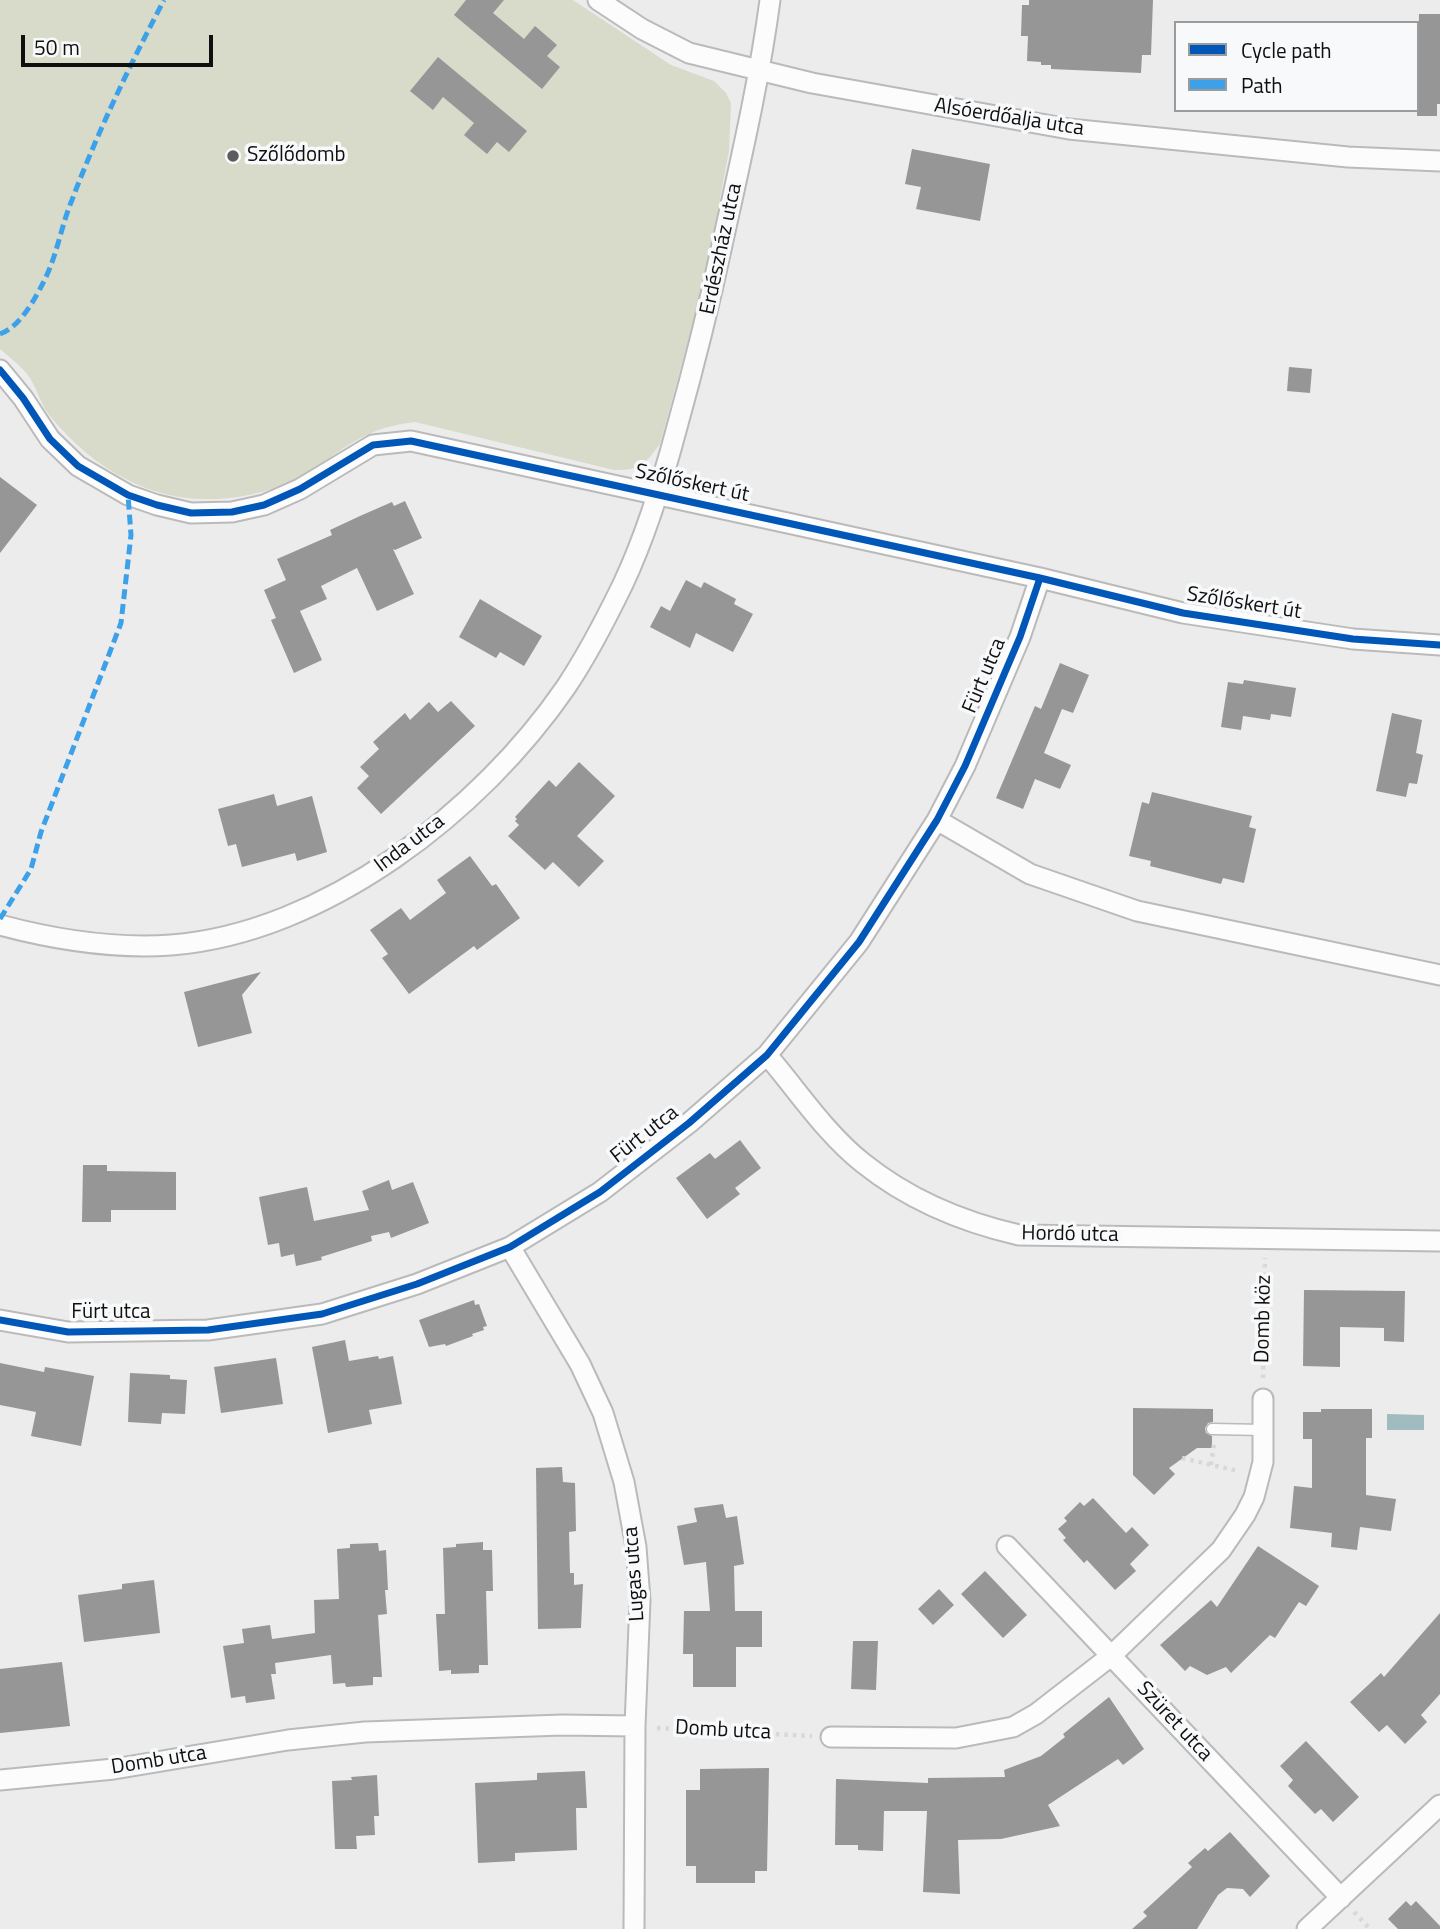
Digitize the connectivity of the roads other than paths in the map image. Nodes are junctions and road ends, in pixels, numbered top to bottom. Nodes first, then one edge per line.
1 (598, 0) edge
2 (770, 0) edge
3 (760, 71) junction
4 (1440, 160) edge
5 (0, 370) edge
6 (659, 495) junction
7 (1040, 578) junction
8 (1440, 645) edge
9 (937, 820) junction
10 (0, 925) edge
11 (1440, 975) edge
12 (767, 1055) junction
13 (1440, 1241) edge
14 (510, 1247) junction
15 (0, 1320) edge
16 (1263, 1399) road end
17 (1212, 1429) dead end
18 (1263, 1430) junction
19 (1007, 1546) dead end
20 (1111, 1656) junction
21 (635, 1726) junction
22 (831, 1737) road end
23 (0, 1780) edge
24 (1440, 1805) edge
25 (1341, 1898) junction
26 (634, 1929) edge
27 (1307, 1929) edge

1 - 3 street, Alsóerdőalja utca
2 - 3 street, Erdészház utca
3 - 4 street, Alsóerdőalja utca
3 - 6 street, Erdészház utca
5 - 6 street, Szőlőskert út
6 - 7 street, Szőlőskert út
6 - 10 street, Inda utca
7 - 8 street, Szőlőskert út
7 - 9 street, Fürt utca
9 - 11 street
9 - 12 street, Fürt utca
12 - 13 street, Hordó utca
12 - 14 street, Fürt utca
14 - 15 street, Fürt utca
14 - 21 street, Lugas utca
16 - 18 street
17 - 18 lane
18 - 20 street
19 - 20 street, Szüret utca
20 - 22 street
20 - 25 street, Szüret utca
21 - 23 street, Domb utca
21 - 26 street, Lugas utca
24 - 25 street
25 - 27 street

